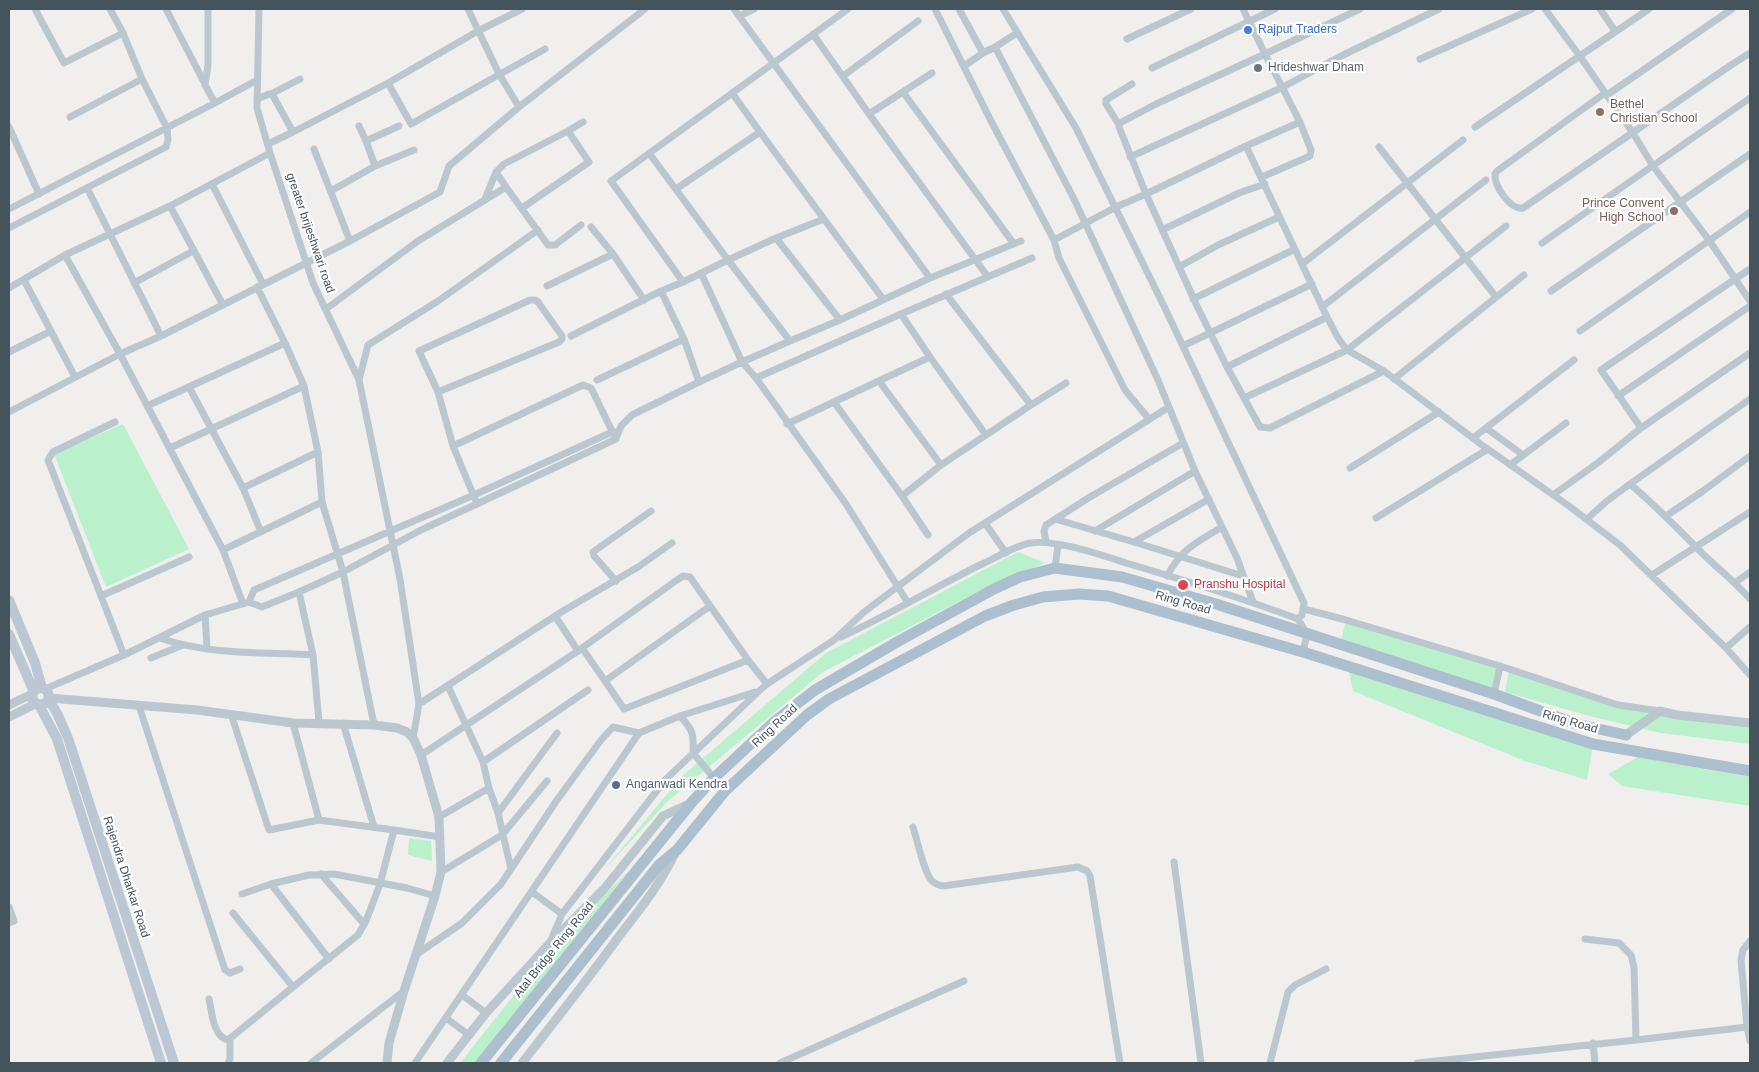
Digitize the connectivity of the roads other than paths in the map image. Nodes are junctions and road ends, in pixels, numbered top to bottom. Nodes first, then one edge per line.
1 (35, 9) edge
2 (110, 9) edge
3 (166, 9) edge
4 (208, 9) edge
5 (259, 9) edge
6 (468, 9) edge
7 (522, 9) edge
8 (645, 9) edge
9 (734, 9) edge
10 (754, 9) edge
11 (848, 9) edge
12 (935, 9) edge
13 (959, 9) edge
14 (1003, 9) edge
15 (1191, 9) edge
16 (1243, 9) edge
17 (1275, 9) edge
18 (1360, 9) edge
19 (1439, 9) edge
20 (1532, 9) edge
21 (1545, 9) edge
22 (1600, 9) edge
23 (1648, 9) edge
24 (1732, 9) edge
25 (739, 16) junction
26 (918, 21) dead end
27 (1250, 21) junction
28 (478, 31) junction
29 (1615, 31) junction
30 (1017, 32) junction
31 (123, 33) junction
32 (813, 34) junction
33 (1126, 39) dead end
34 (995, 46) junction
35 (545, 49) dead end
36 (983, 53) junction
37 (1750, 53) edge
38 (1265, 54) junction
39 (1579, 55) junction
40 (1420, 59) dead end
41 (772, 63) junction
42 (964, 66) junction
43 (1152, 68) dead end
44 (932, 73) dead end
45 (499, 74) junction
46 (843, 76) junction
47 (142, 79) junction
48 (300, 79) dead end
49 (257, 80) junction
50 (388, 83) junction
51 (1132, 84) dead end
52 (205, 85) junction
53 (1282, 87) junction
54 (903, 92) junction
55 (732, 93) junction
56 (271, 94) junction
57 (1606, 94) junction
58 (1750, 98) edge
59 (257, 99) junction
60 (215, 103) junction
61 (519, 106) junction
62 (869, 114) junction
63 (70, 117) dead end
64 (583, 122) dead end
65 (1300, 122) junction
66 (1119, 125) junction
67 (358, 126) dead end
68 (398, 126) dead end
69 (1475, 127) dead end
70 (9, 128) edge
71 (167, 128) junction
72 (568, 131) junction
73 (293, 132) junction
74 (760, 132) junction
75 (1632, 133) junction
76 (1463, 140) dead end
77 (366, 141) junction
78 (268, 144) junction
79 (1246, 146) junction
80 (1379, 147) dead end
81 (314, 149) dead end
82 (414, 150) dead end
83 (270, 153) junction
84 (649, 153) junction
85 (1750, 154) edge
86 (1130, 157) junction
87 (375, 166) junction
88 (1653, 166) junction
89 (496, 172) junction
90 (1486, 180) dead end
91 (1263, 181) junction
92 (212, 184) junction
93 (1407, 184) junction
94 (506, 187) junction
95 (87, 188) junction
96 (676, 189) junction
97 (331, 190) junction
98 (39, 194) junction
99 (1146, 194) junction
100 (485, 200) junction
101 (1682, 203) junction
102 (170, 206) junction
103 (1116, 207) junction
104 (522, 208) junction
105 (9, 209) edge
106 (1750, 212) edge
107 (1279, 217) junction
108 (824, 219) junction
109 (1436, 220) junction
110 (1085, 224) junction
111 (581, 225) dead end
112 (1506, 226) dead end
113 (591, 227) dead end
114 (9, 228) edge
115 (538, 230) junction
116 (1162, 230) junction
117 (109, 234) junction
118 (776, 238) junction
119 (1022, 240) dead end
120 (1054, 240) junction
121 (1709, 240) junction
122 (350, 241) junction
123 (1542, 243) dead end
124 (1014, 244) junction
125 (1295, 249) junction
126 (193, 250) junction
127 (613, 254) junction
128 (65, 255) junction
129 (1032, 258) dead end
130 (1465, 258) junction
131 (728, 260) junction
132 (975, 260) junction
133 (307, 261) junction
134 (1302, 264) junction
135 (1179, 267) junction
136 (1750, 270) edge
137 (701, 273) junction
138 (1524, 275) dead end
139 (988, 277) junction
140 (930, 278) junction
141 (1736, 279) junction
142 (24, 280) junction
143 (134, 282) junction
144 (683, 282) junction
145 (1312, 284) junction
146 (260, 285) junction
147 (547, 286) dead end
148 (9, 288) edge
149 (661, 291) junction
150 (1551, 291) dead end
151 (946, 294) junction
152 (1496, 297) junction
153 (883, 299) junction
154 (1193, 299) junction
155 (644, 300) junction
156 (1750, 301) edge
157 (223, 305) junction
158 (1750, 306) edge
159 (1322, 307) junction
160 (326, 310) junction
161 (901, 314) junction
162 (1327, 317) junction
163 (840, 320) junction
164 (1580, 331) dead end
165 (51, 332) junction
166 (1210, 333) junction
167 (161, 336) junction
168 (571, 336) dead end
169 (684, 339) junction
170 (790, 341) junction
171 (285, 343) junction
172 (1183, 346) junction
173 (1347, 350) junction
174 (9, 352) edge
175 (1750, 353) edge
176 (120, 354) junction
177 (930, 357) junction
178 (1574, 360) dead end
179 (742, 362) junction
180 (1227, 367) junction
181 (1384, 371) junction
182 (75, 377) junction
183 (756, 378) junction
184 (1394, 379) junction
185 (359, 380) junction
186 (597, 380) dead end
187 (879, 381) junction
188 (699, 382) junction
189 (1066, 383) dead end
190 (304, 386) junction
191 (189, 387) junction
192 (438, 392) junction
193 (1618, 396) junction
194 (1244, 398) junction
195 (1750, 399) edge
196 (834, 402) junction
197 (1031, 405) junction
198 (147, 406) junction
199 (1169, 407) junction
200 (9, 412) edge
201 (1439, 412) junction
202 (1149, 419) junction
203 (115, 422) dead end
204 (1566, 423) dead end
205 (787, 424) junction
206 (1486, 428) junction
207 (1641, 428) junction
208 (211, 429) junction
209 (615, 434) junction
210 (986, 436) junction
211 (1473, 438) junction
212 (1184, 443) junction
213 (453, 446) junction
214 (170, 448) junction
215 (1488, 449) junction
216 (318, 452) junction
217 (1523, 455) junction
218 (1750, 456) edge
219 (941, 465) junction
220 (1510, 465) junction
221 (1350, 468) dead end
222 (1195, 471) junction
223 (1630, 484) junction
224 (243, 488) junction
225 (474, 495) junction
226 (1553, 495) junction
227 (902, 496) junction
228 (1209, 499) junction
229 (322, 502) junction
230 (477, 504) junction
231 (651, 511) dead end
232 (1750, 512) edge
233 (1666, 516) junction
234 (1376, 518) dead end
235 (418, 519) junction
236 (1055, 519) junction
237 (1587, 519) junction
238 (985, 522) junction
239 (1222, 527) junction
240 (422, 530) junction
241 (1095, 531) junction
242 (261, 532) junction
243 (389, 532) junction
244 (928, 535) dead end
245 (1046, 542) junction
246 (1134, 542) junction
247 (672, 543) dead end
248 (392, 545) junction
249 (1058, 545) junction
250 (1696, 548) junction
251 (223, 550) junction
252 (1006, 553) junction
253 (337, 555) junction
254 (1179, 556) junction
255 (189, 557) dead end
256 (1056, 568) junction
257 (343, 572) junction
258 (1750, 572) edge
259 (1652, 575) junction
260 (1168, 576) junction
261 (1243, 576) junction
262 (616, 581) junction
263 (1736, 582) junction
264 (898, 586) junction
265 (299, 592) junction
266 (101, 596) junction
267 (1750, 599) edge
268 (9, 600) edge
269 (908, 602) junction
270 (1253, 602) junction
271 (246, 603) junction
272 (710, 606) junction
273 (1304, 609) junction
274 (205, 615) junction
275 (555, 616) junction
276 (1298, 619) junction
277 (1750, 627) edge
278 (9, 634) edge
279 (1307, 634) junction
280 (160, 638) junction
281 (834, 640) junction
282 (184, 645) junction
283 (1726, 648) junction
284 (207, 649) junction
285 (1303, 652) junction
286 (124, 655) junction
287 (313, 655) junction
288 (151, 658) dead end
289 (748, 660) junction
290 (1500, 666) junction
291 (1750, 675) edge
292 (605, 681) junction
293 (767, 684) junction
294 (448, 686) junction
295 (588, 690) dead end
296 (758, 692) junction
297 (1494, 694) junction
298 (41, 696) junction
299 (419, 704) junction
300 (9, 705) edge
301 (139, 706) junction
302 (1660, 712) junction
303 (231, 714) junction
304 (680, 716) junction
305 (9, 717) edge
306 (293, 722) junction
307 (319, 722) junction
308 (1750, 722) edge
309 (343, 724) junction
310 (374, 725) junction
311 (466, 725) junction
312 (557, 733) dead end
313 (639, 733) junction
314 (1626, 735) joint
315 (413, 738) junction
316 (693, 752) junction
317 (421, 755) junction
318 (483, 762) junction
319 (1750, 771) edge
320 (714, 778) junction
321 (546, 781) dead end
322 (489, 788) junction
323 (692, 802) junction
324 (498, 813) junction
325 (439, 817) junction
326 (319, 820) junction
327 (374, 827) junction
328 (914, 827) dead end
329 (394, 830) junction
330 (502, 835) junction
331 (440, 837) junction
332 (677, 850) junction
333 (650, 855) joint
334 (1174, 862) dead end
335 (511, 869) junction
336 (441, 872) junction
337 (321, 874) junction
338 (271, 884) junction
339 (380, 884) junction
340 (532, 892) junction
341 (242, 894) dead end
342 (435, 896) junction
343 (9, 907) edge
344 (233, 913) dead end
345 (562, 914) junction
346 (9, 922) edge
347 (364, 924) junction
348 (1585, 938) dead end
349 (1750, 941) edge
350 (550, 943) junction
351 (417, 954) junction
352 (329, 959) junction
353 (240, 969) dead end
354 (1326, 969) dead end
355 (964, 981) dead end
356 (294, 987) junction
357 (404, 991) junction
358 (462, 995) junction
359 (209, 999) dead end
360 (486, 1013) junction
361 (446, 1018) junction
362 (1749, 1027) edge
363 (469, 1035) junction
364 (230, 1040) junction
365 (1636, 1040) junction
366 (1750, 1041) edge
367 (1593, 1043) junction
368 (161, 1063) edge
369 (174, 1063) edge
370 (228, 1063) edge
371 (311, 1063) edge
372 (387, 1063) edge
373 (415, 1063) edge
374 (447, 1063) edge
375 (481, 1063) edge
376 (501, 1063) edge
377 (522, 1063) edge
378 (780, 1063) edge
379 (1120, 1063) edge
380 (1201, 1063) edge
381 (1270, 1063) edge
382 (1417, 1063) edge
383 (1595, 1063) edge

1 - 31 street
2 - 31 street
3 - 52 street
4 - 52 street
5 - 49 street, greater brijeshwari road
6 - 28 street
7 - 28 street
8 - 61 street
9 - 25 street
10 - 25 street
11 - 32 street
12 - 42 street
13 - 36 street
14 - 30 street
15 - 33 street
16 - 27 street
17 - 27 street
18 - 38 street
19 - 53 street
20 - 40 street
21 - 39 street
22 - 29 street
23 - 29 street
24 - 57 street
25 - 41 street
26 - 46 street
27 - 38 street
27 - 43 street
28 - 45 street
28 - 50 street
29 - 39 street
30 - 34 street
30 - 103 street
31 - 47 street
32 - 41 street
32 - 46 street
34 - 36 street
34 - 110 street
35 - 45 street
36 - 42 street
37 - 75 street
38 - 53 street
38 - 66 street
39 - 57 street
39 - 69 street
41 - 55 street
41 - 140 street
42 - 120 street
44 - 54 street
45 - 50 street
45 - 61 street
46 - 62 street
47 - 63 street
47 - 71 street
48 - 56 street
49 - 59 street, greater brijeshwari road
49 - 60 street
50 - 73 street
51 - 66 street
52 - 60 street
53 - 65 street
53 - 86 street
54 - 62 street
54 - 124 street
55 - 74 street
55 - 84 street
56 - 59 street
56 - 73 street
57 - 75 street
57 - 75 street
58 - 88 street
59 - 78 street, greater brijeshwari road
60 - 71 street
61 - 122 street
62 - 132 street
64 - 72 street
65 - 79 street
65 - 91 street
66 - 86 street
67 - 77 street
68 - 77 street
70 - 98 street
71 - 95 street
71 - 98 street
72 - 89 street
72 - 104 street
73 - 78 street
74 - 96 street
74 - 108 street
75 - 88 street
76 - 93 street
77 - 87 street
78 - 83 street, greater brijeshwari road
79 - 91 street
79 - 99 street
80 - 93 street
81 - 97 street
82 - 87 street
83 - 92 street
83 - 133 street, greater brijeshwari road
84 - 96 street
84 - 144 street
85 - 101 street
86 - 99 street
87 - 97 street
88 - 101 street
88 - 123 street
89 - 94 street
89 - 100 street
90 - 109 street
91 - 107 street
91 - 116 street
92 - 102 street
92 - 146 street
93 - 109 street
93 - 134 street
94 - 100 street
94 - 104 street
95 - 114 street
95 - 117 street
96 - 131 street
97 - 122 street
98 - 105 street
99 - 103 street
99 - 116 street
100 - 160 street
101 - 121 street
101 - 150 street
102 - 117 street
102 - 126 street
103 - 110 street
103 - 172 street
104 - 115 street
106 - 121 street
107 - 125 street
107 - 135 street
108 - 118 street
108 - 153 street
109 - 130 street
109 - 159 street
110 - 120 street
110 - 199 street
111 - 115 street
112 - 130 street
113 - 127 street
115 - 185 street
116 - 135 street
117 - 128 street
117 - 143 street
118 - 131 street
118 - 163 street
119 - 124 street
120 - 202 street
121 - 141 street
121 - 164 street
122 - 133 street
124 - 132 street
125 - 134 street
125 - 154 street
126 - 143 street
126 - 157 street
127 - 147 street
127 - 155 street
128 - 142 street
128 - 176 street
129 - 139 street
130 - 152 street
130 - 173 street
131 - 137 street
131 - 170 street
132 - 139 street
132 - 140 street
133 - 146 street
133 - 160 street, greater brijeshwari road
134 - 145 street
135 - 154 street
136 - 141 street
137 - 144 street
137 - 179 street
138 - 152 street
139 - 151 street
140 - 153 street
141 - 156 street
141 - 193 street
142 - 148 street
142 - 165 street
143 - 167 street
144 - 149 street
145 - 159 street
145 - 166 street
146 - 157 street
146 - 171 street
149 - 155 street
149 - 169 street
151 - 161 street
151 - 197 street
152 - 184 street
153 - 163 street
154 - 166 street
155 - 168 street
157 - 167 street
158 - 193 street
159 - 162 street
160 - 185 street, greater brijeshwari road
161 - 177 street
161 - 183 street
162 - 173 street
162 - 180 street
163 - 170 street
165 - 174 street
165 - 182 street
166 - 172 street
166 - 180 street
167 - 176 street
169 - 186 street
169 - 188 street
170 - 179 street
171 - 190 street
171 - 191 street
172 - 273 street
173 - 181 street
173 - 194 street
175 - 207 street
176 - 182 street
176 - 198 street
177 - 187 street
177 - 210 street
178 - 206 street
179 - 183 street
179 - 188 street
180 - 194 street
181 - 184 street
181 - 194 street
182 - 200 street
183 - 205 street
184 - 201 street
185 - 243 street, greater brijeshwari road
187 - 196 street
187 - 219 street
188 - 209 street
189 - 197 street
190 - 208 street
190 - 216 street
191 - 198 street
191 - 208 street
192 - 192 street
192 - 213 street
193 - 207 street
195 - 223 street
196 - 205 street
196 - 227 street
197 - 210 street
198 - 214 street
199 - 202 street
199 - 212 street
201 - 211 street
201 - 221 street
202 - 238 street
203 - 266 street
204 - 217 street
205 - 264 street
206 - 211 street
206 - 217 street
207 - 226 street
208 - 214 street
208 - 224 street
209 - 213 street
209 - 225 street
209 - 230 street
210 - 219 street
211 - 215 street
212 - 222 street
212 - 236 street
213 - 225 street
214 - 251 street
215 - 220 street
215 - 234 street
216 - 224 street
216 - 229 street
217 - 220 street
218 - 233 street
219 - 227 street
220 - 226 street
222 - 228 street
222 - 241 street
223 - 233 street
223 - 237 street
224 - 242 street
225 - 230 street
225 - 235 street
226 - 237 street
227 - 244 street
228 - 239 street
228 - 246 street
229 - 242 street
229 - 253 street
230 - 240 street
231 - 262 street
232 - 250 street
233 - 250 street
235 - 240 street
235 - 243 street
236 - 241 street
236 - 245 street
237 - 259 street
238 - 252 street
238 - 264 street
239 - 254 street
239 - 261 street
240 - 248 street
241 - 246 street
242 - 251 street
243 - 248 street, greater brijeshwari road
243 - 253 street
245 - 249 street
245 - 252 street
246 - 254 street
247 - 262 street
248 - 257 street
248 - 299 street, greater brijeshwari road
249 - 256 street
249 - 260 street
250 - 259 street
250 - 263 street
251 - 271 street
252 - 269 street
253 - 257 street
253 - 271 street
254 - 260 street
254 - 261 street
255 - 266 street
256 - 279 main road, Ring Road
256 - 320 main road, Ring Road
257 - 265 street
257 - 310 street
258 - 263 street
259 - 283 street
260 - 270 street
261 - 270 street
262 - 275 street
263 - 267 street
264 - 269 street
264 - 281 street
265 - 271 street
265 - 287 street
266 - 286 street
268 - 298 main road, Rajendra Dharkar Road
269 - 281 street
270 - 276 street
271 - 274 street
272 - 289 street
272 - 292 street
272 - 292 street
273 - 276 street
273 - 290 street
274 - 280 street
274 - 284 street
275 - 294 street
275 - 311 street
276 - 279 street
277 - 283 street
278 - 298 main road, Rajendra Dharkar Road
279 - 285 street
279 - 297 main road, Ring Road
280 - 282 street
280 - 286 street
281 - 293 street
282 - 284 street
282 - 288 street
283 - 291 street
284 - 287 street
285 - 319 main road, Ring Road
285 - 332 main road, Ring Road
286 - 298 street
287 - 307 street
289 - 292 street
289 - 293 street
290 - 297 street
290 - 302 street
293 - 296 street
294 - 299 street
294 - 311 street
295 - 318 street
296 - 304 street
296 - 316 street
297 - 314 main road, Ring Road
298 - 300 street
298 - 301 street
298 - 305 street
298 - 368 main road, Rajendra Dharkar Road
298 - 369 main road, Rajendra Dharkar Road
299 - 315 street, greater brijeshwari road
301 - 303 street
301 - 353 street
302 - 308 street
302 - 314 street
303 - 306 street
303 - 326 street
304 - 313 street
304 - 316 street
306 - 307 street
306 - 326 street
307 - 309 street
309 - 310 street
309 - 327 street
310 - 315 street
311 - 317 street
311 - 318 street
312 - 324 street
313 - 335 street
313 - 340 street
315 - 317 street
316 - 320 street
316 - 345 street
317 - 325 street
318 - 322 street
320 - 323 main road, Ring Road
321 - 330 street
322 - 324 street
322 - 325 street
323 - 333 main road, Ring Road
323 - 350 street
324 - 330 street
325 - 331 street
326 - 327 street
327 - 329 street
328 - 379 street
329 - 331 street
329 - 339 street
330 - 335 street
330 - 336 street
331 - 336 street
332 - 376 main road, Ring Road
332 - 377 street
333 - 375 main road, Atal Bridge Ring Road
334 - 380 street
335 - 351 street
336 - 342 street
337 - 338 street
337 - 339 street
337 - 347 street
338 - 341 street
338 - 352 street
339 - 342 street
339 - 347 street
340 - 345 street
340 - 358 street
342 - 351 street
343 - 346 street
344 - 356 street
345 - 350 street
347 - 352 street
348 - 365 street
349 - 362 street
350 - 360 street
351 - 357 street
352 - 356 street
354 - 381 street
355 - 378 street
356 - 364 street
357 - 371 street
357 - 372 street
358 - 360 street
358 - 361 street
359 - 364 street
360 - 363 street
361 - 363 street
361 - 373 street
362 - 365 street
362 - 366 street
363 - 374 street
364 - 370 street
365 - 367 street
367 - 382 street
367 - 383 street

